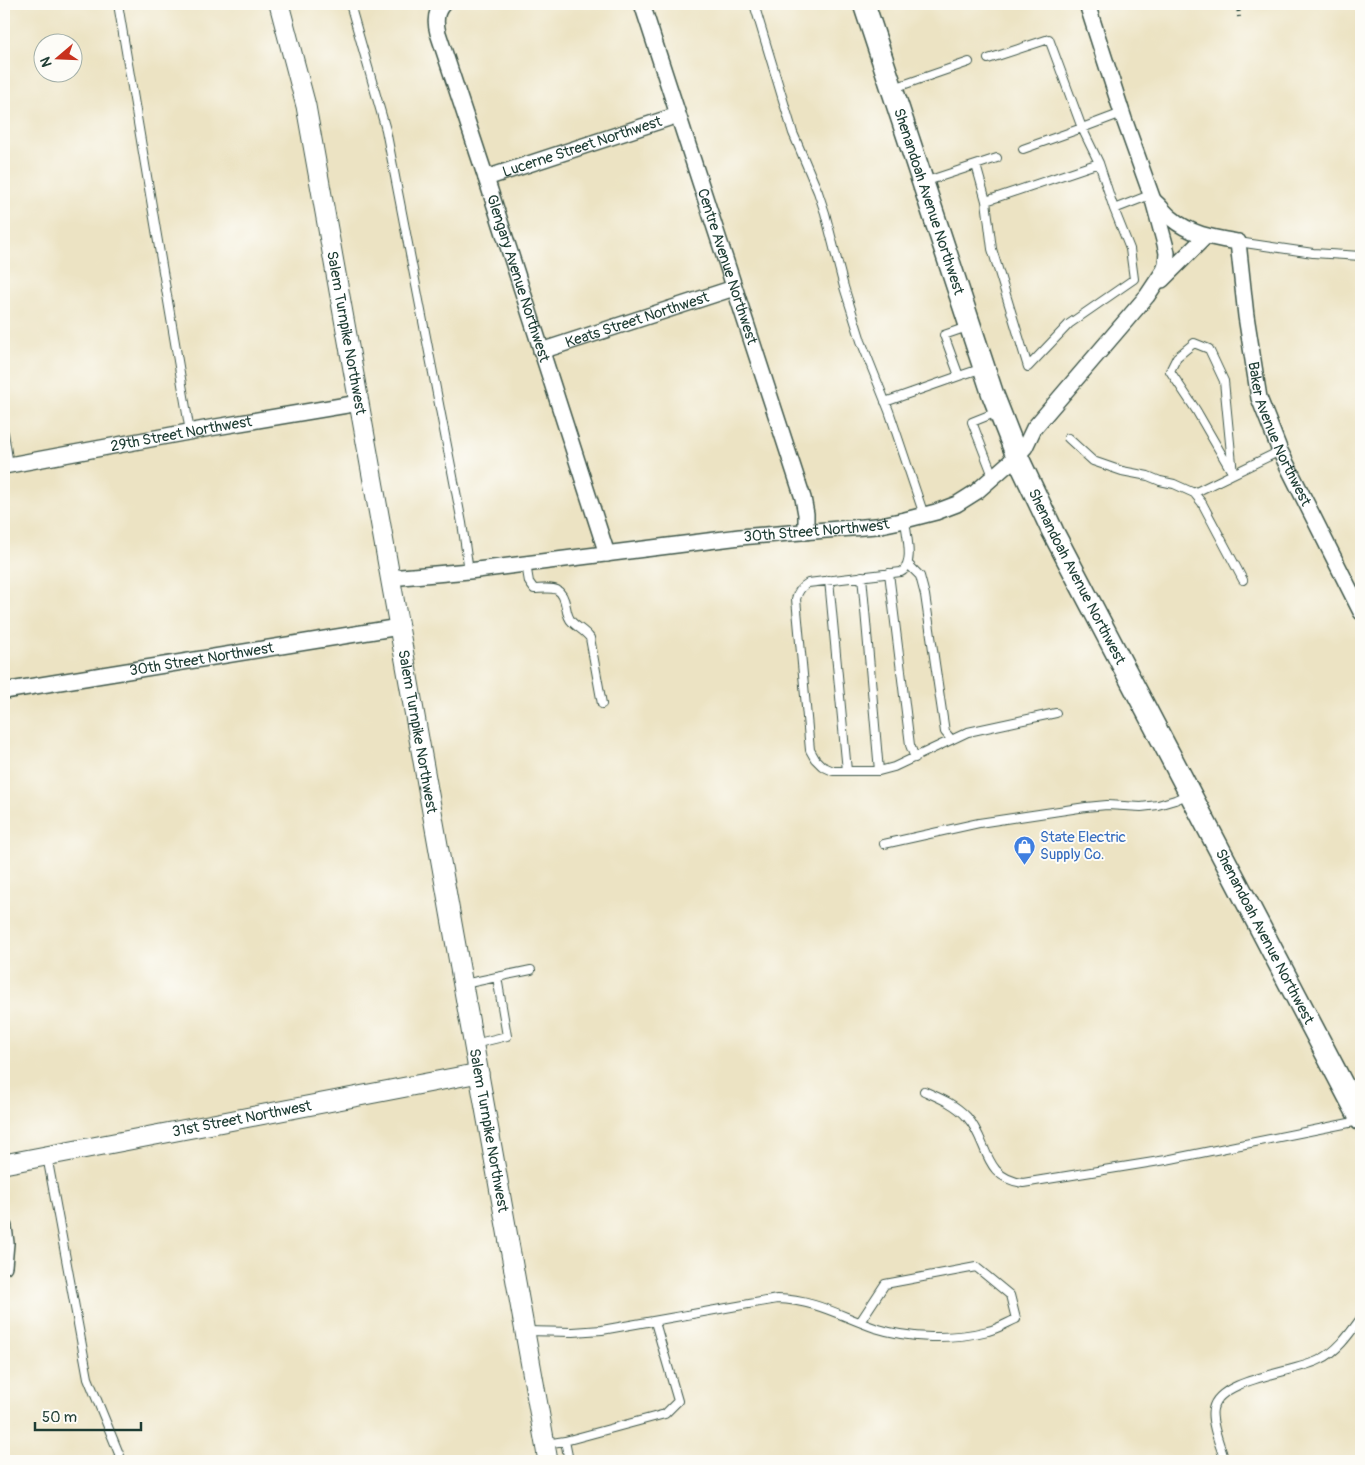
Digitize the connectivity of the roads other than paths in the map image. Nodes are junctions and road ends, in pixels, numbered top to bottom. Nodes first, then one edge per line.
1 (118, 4) edge
2 (279, 4) edge
3 (350, 4) edge
4 (443, 4) edge
5 (642, 4) edge
6 (754, 4) edge
7 (864, 4) edge
8 (1087, 4) edge
9 (988, 59) dead end
10 (969, 62) dead end
11 (892, 89) junction
12 (1122, 113) junction
13 (678, 115) junction
14 (1082, 128) junction
15 (1023, 149) dead end
16 (997, 158) dead end
17 (1099, 163) junction
18 (976, 165) junction
19 (486, 178) junction
20 (922, 182) junction
21 (1152, 197) junction
22 (986, 201) junction
23 (1114, 209) junction
24 (1206, 237) junction
25 (1238, 242) junction
26 (1361, 256) edge
27 (734, 288) junction
28 (1147, 296) junction
29 (970, 326) junction
30 (542, 351) junction
31 (984, 368) junction
32 (959, 376) junction
33 (885, 402) junction
34 (359, 403) junction
35 (1000, 412) junction
36 (190, 432) junction
37 (4, 433) edge
38 (1068, 438) dead end
39 (1280, 451) junction
40 (1017, 456) junction
41 (7, 466) edge
42 (1233, 474) junction
43 (993, 476) junction
44 (1194, 493) junction
45 (924, 516) junction
46 (905, 520) junction
47 (806, 532) junction
48 (607, 554) junction
49 (526, 564) junction
50 (909, 565) junction
51 (470, 571) junction
52 (889, 573) junction
53 (862, 576) junction
54 (390, 578) junction
55 (829, 580) junction
56 (1243, 580) dead end
57 (1361, 612) edge
58 (399, 627) junction
59 (4, 691) edge
60 (602, 704) dead end
61 (1056, 713) dead end
62 (950, 739) junction
63 (915, 758) junction
64 (847, 771) junction
65 (879, 771) junction
66 (1191, 793) junction
67 (884, 844) dead end
68 (531, 970) dead end
69 (497, 977) junction
70 (464, 984) junction
71 (474, 1044) junction
72 (479, 1073) junction
73 (924, 1091) dead end
74 (1361, 1120) edge
75 (46, 1156) junction
76 (4, 1164) edge
77 (4, 1227) edge
78 (4, 1266) edge
79 (1361, 1318) edge
80 (655, 1322) junction
81 (860, 1322) junction
82 (525, 1331) junction
83 (565, 1441) junction
84 (547, 1452) edge
85 (122, 1461) edge
86 (569, 1461) edge
87 (1225, 1461) edge

1 - 36 lane
2 - 34 street, Salem Turnpike Northwest
3 - 51 lane
4 - 19 street, Glengary Avenue Northwest
5 - 13 street, Centre Avenue Northwest
6 - 33 lane
7 - 11 main road, Shenandoah Avenue Northwest
8 - 12 street, 30th Street Northwest
9 - 14 lane
10 - 11 lane
11 - 20 main road, Shenandoah Avenue Northwest
12 - 14 lane
12 - 21 street, 30th Street Northwest
13 - 19 street, Lucerne Street Northwest
13 - 27 street, Centre Avenue Northwest
14 - 15 lane
14 - 17 lane
16 - 18 lane
17 - 22 lane
17 - 23 lane
18 - 20 lane
18 - 22 lane
19 - 30 street, Glengary Avenue Northwest
20 - 29 main road, Shenandoah Avenue Northwest
21 - 23 lane
21 - 24 street
21 - 28 street, 30th Street Northwest
22 - 23 lane
24 - 25 street
24 - 28 street, 30th Street Northwest
25 - 26 lane
25 - 39 street, Baker Avenue Northwest
27 - 30 street, Keats Street Northwest
27 - 47 street, Centre Avenue Northwest
28 - 40 street, 30th Street Northwest
29 - 31 main road, Shenandoah Avenue Northwest
29 - 32 lane
30 - 48 street, Glengary Avenue Northwest
31 - 32 lane
31 - 35 main road, Shenandoah Avenue Northwest
32 - 33 lane
33 - 45 lane
34 - 36 street, 29th Street Northwest
34 - 54 street, Salem Turnpike Northwest
35 - 40 main road, Shenandoah Avenue Northwest
35 - 43 lane
36 - 41 street, 29th Street Northwest
37 - 41 lane
38 - 44 lane
39 - 42 lane
39 - 57 street, Baker Avenue Northwest
40 - 43 street, 30th Street Northwest
40 - 66 main road, Shenandoah Avenue Northwest
42 - 42 lane
42 - 44 lane
43 - 45 street, 30th Street Northwest
44 - 56 lane
45 - 46 street, 30th Street Northwest
46 - 47 street, 30th Street Northwest
46 - 50 lane
47 - 48 street, 30th Street Northwest
48 - 49 street, 30th Street Northwest
49 - 51 street, 30th Street Northwest
49 - 60 lane
50 - 52 lane
50 - 62 lane
51 - 54 street, 30th Street Northwest
52 - 53 lane
52 - 63 lane
53 - 55 lane
53 - 65 lane
54 - 58 street, Salem Turnpike Northwest
55 - 64 lane
55 - 64 lane
58 - 59 street, 30th Street Northwest
58 - 70 street, Salem Turnpike Northwest
61 - 62 lane
62 - 63 lane
63 - 65 lane
64 - 65 lane
66 - 67 lane
66 - 74 main road, Shenandoah Avenue Northwest
68 - 69 lane
69 - 70 lane
69 - 71 lane
70 - 71 street, Salem Turnpike Northwest
71 - 72 street, Salem Turnpike Northwest
72 - 75 street, 31st Street Northwest
72 - 82 street, Salem Turnpike Northwest
73 - 74 lane
75 - 76 street, 31st Street Northwest
75 - 85 lane
77 - 78 street
79 - 87 lane
80 - 81 lane
80 - 82 lane
80 - 83 lane
81 - 81 lane
82 - 84 street, Salem Turnpike Northwest
83 - 84 lane
83 - 86 lane

